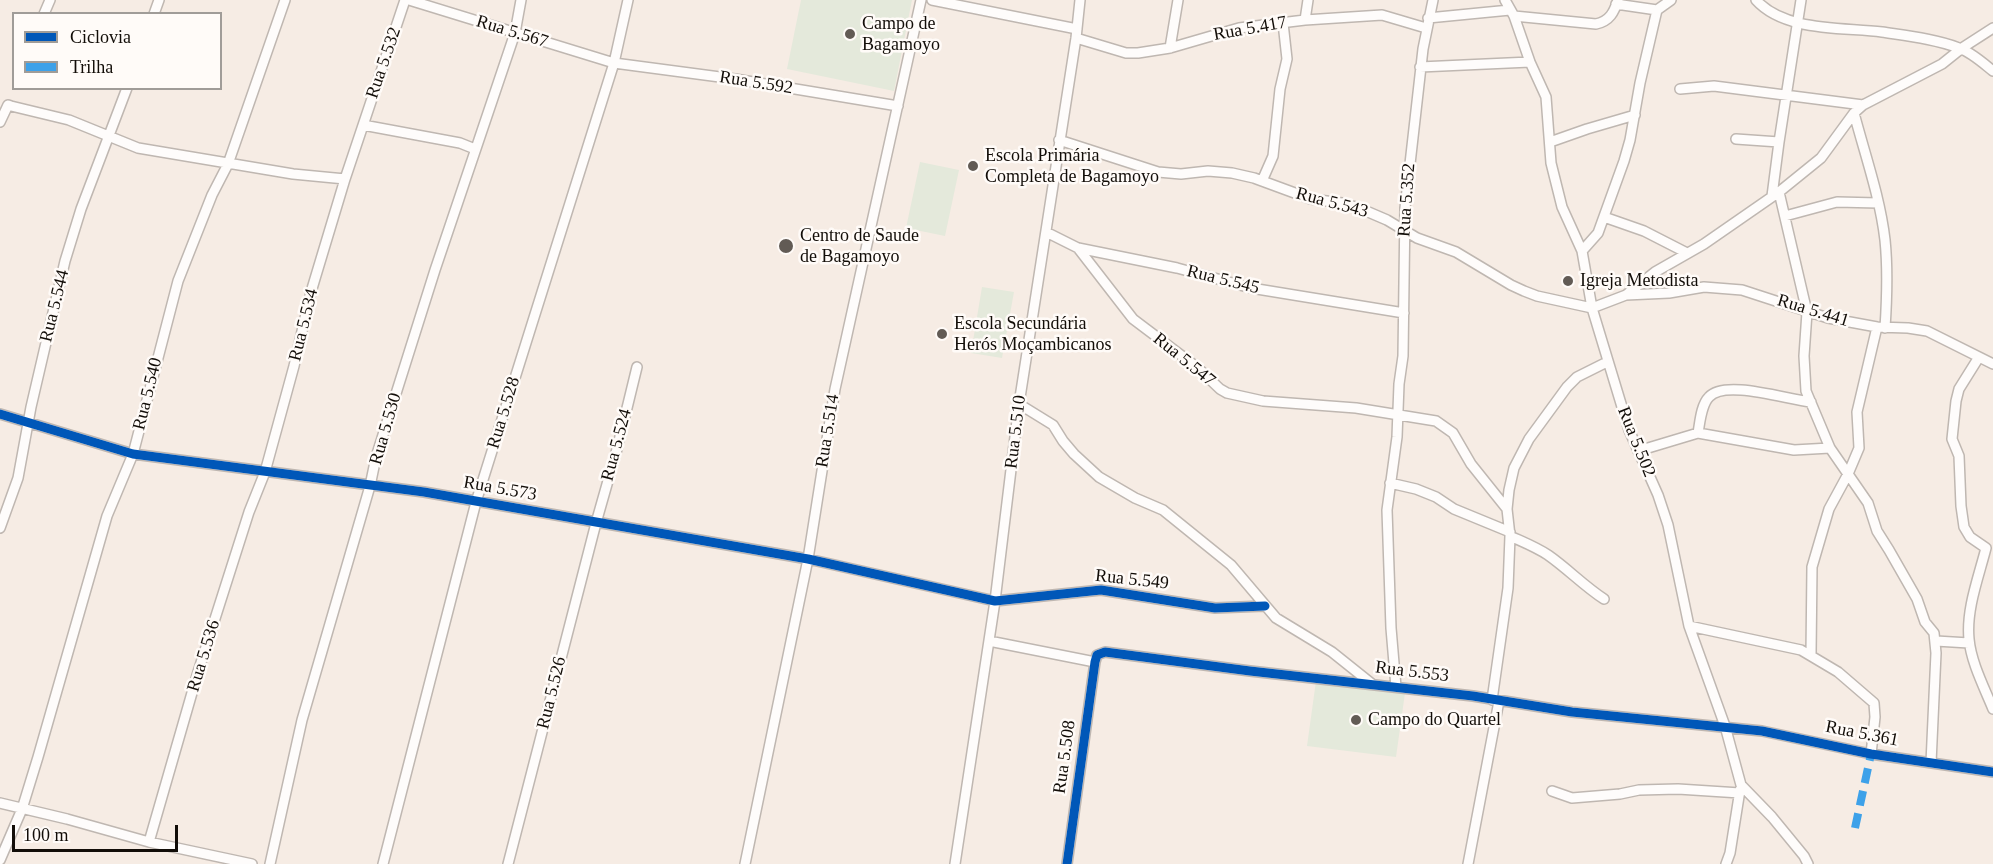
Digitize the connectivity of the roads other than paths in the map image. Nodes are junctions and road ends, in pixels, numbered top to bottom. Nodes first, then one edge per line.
1 (285, 0) edge
2 (407, 0) edge
3 (521, 0) edge
4 (628, 0) edge
5 (921, 0) edge
6 (932, 0) edge
7 (1080, 0) edge
8 (1178, 0) edge
9 (1308, 0) edge
10 (1433, 0) edge
11 (1505, 0) edge
12 (1671, 0) edge
13 (1756, 0) edge
14 (1802, 0) edge
15 (1617, 2) edge
16 (1658, 10) junction
17 (1512, 13) junction
18 (1305, 20) junction
19 (1799, 22) junction
20 (1283, 23) junction
21 (1427, 23) junction
22 (1993, 28) edge
23 (515, 33) junction
24 (1076, 33) junction
25 (1170, 48) junction
26 (1962, 48) junction
27 (1530, 62) junction
28 (614, 63) junction
29 (1420, 67) junction
30 (1993, 71) edge
31 (1680, 89) dead end
32 (126, 90) edge
33 (1786, 95) junction
34 (1863, 105) junction
35 (898, 106) junction
36 (1854, 113) junction
37 (1635, 115) junction
38 (0, 122) edge
39 (363, 125) junction
40 (108, 135) junction
41 (1736, 139) dead end
42 (1059, 141) junction
43 (1550, 142) junction
44 (1779, 142) junction
45 (475, 148) junction
46 (228, 164) junction
47 (345, 179) junction
48 (1262, 181) junction
49 (1776, 194) junction
50 (1878, 203) junction
51 (1785, 216) junction
52 (1604, 217) junction
53 (1404, 230) junction
54 (1046, 232) junction
55 (1078, 248) junction
56 (1582, 251) junction
57 (1686, 253) junction
58 (1626, 296) junction
59 (1592, 308) junction
60 (1807, 312) junction
61 (1404, 313) junction
62 (1881, 328) junction
63 (1993, 351) edge
64 (1979, 357) junction
65 (1607, 362) junction
66 (1992, 364) edge
67 (637, 367) dead end
68 (1810, 402) junction
69 (1019, 404) junction
70 (0, 414) edge
71 (1399, 414) junction
72 (28, 422) junction
73 (1698, 433) junction
74 (1830, 447) junction
75 (1638, 451) junction
76 (133, 454) junction
77 (265, 472) junction
78 (1848, 474) junction
79 (1390, 483) junction
80 (370, 486) junction
81 (476, 502) junction
82 (1507, 509) junction
83 (596, 523) junction
84 (0, 528) edge
85 (1510, 534) junction
86 (808, 559) junction
87 (1604, 599) dead end
88 (995, 601) junction
89 (1265, 606) junction
90 (1689, 626) junction
91 (989, 641) junction
92 (1936, 641) junction
93 (1969, 643) junction
94 (1811, 654) junction
95 (1096, 659) junction
96 (1372, 684) junction
97 (1396, 687) junction
98 (1495, 700) junction
99 (1993, 709) edge
100 (1725, 726) junction
101 (1870, 754) junction
102 (1931, 763) junction
103 (1993, 772) edge
104 (1740, 789) junction
105 (1552, 791) dead end
106 (0, 803) edge
107 (22, 808) junction
108 (149, 842) junction
109 (0, 860) edge
110 (252, 864) edge
111 (270, 864) edge
112 (383, 864) edge
113 (508, 864) edge
114 (745, 864) edge
115 (955, 864) edge
116 (1067, 864) edge
117 (1468, 864) edge
118 (1726, 864) edge
119 (1808, 864) edge

1 - 46 street, Rua 5.540
2 - 23 street, Rua 5.567
2 - 39 street, Rua 5.532
3 - 23 street, Rua 5.530
4 - 28 street, Rua 5.528
5 - 35 street, Rua 5.514
6 - 24 street, Rua 5.417
7 - 24 street, Rua 5.510
8 - 25 street
9 - 18 street
10 - 21 street, Rua 5.352
11 - 17 street, Rua 5.502
12 - 16 street
13 - 19 street
14 - 19 street
15 - 16 street
15 - 17 street
16 - 37 street
17 - 21 street
17 - 27 street, Rua 5.502
18 - 20 street, Rua 5.417
18 - 21 street, Rua 5.417
19 - 26 street
19 - 33 street
20 - 25 street, Rua 5.417
20 - 48 street
21 - 29 street, Rua 5.352
22 - 26 street
23 - 28 street, Rua 5.567
23 - 45 street, Rua 5.530
24 - 25 street, Rua 5.417
24 - 42 street, Rua 5.510
26 - 30 street
26 - 34 street
27 - 29 street
27 - 43 street, Rua 5.502
28 - 35 street, Rua 5.592
28 - 81 street, Rua 5.528
29 - 53 street, Rua 5.352
31 - 33 street
32 - 40 street, Rua 5.544
33 - 34 street
33 - 44 street
34 - 36 street
35 - 86 street, Rua 5.514
36 - 49 street
36 - 50 street
37 - 43 street
37 - 52 street
38 - 40 street
39 - 45 street
39 - 47 street, Rua 5.532
40 - 46 street
40 - 72 street, Rua 5.544
41 - 44 street
42 - 48 street, Rua 5.543
42 - 54 street, Rua 5.510
43 - 56 street, Rua 5.502
44 - 49 street
45 - 80 street, Rua 5.530
46 - 47 street
46 - 76 street, Rua 5.540
47 - 77 street, Rua 5.534
48 - 53 street, Rua 5.543
49 - 51 street
49 - 57 street
50 - 51 street
50 - 62 street
51 - 60 street
52 - 56 street
52 - 57 street
53 - 59 street, Rua 5.543
53 - 61 street, Rua 5.352
54 - 55 street, Rua 5.545
54 - 69 street, Rua 5.510
55 - 61 street, Rua 5.545
55 - 71 street, Rua 5.547
56 - 59 street, Rua 5.502
57 - 58 street
58 - 59 street
58 - 60 street, Rua 5.441
59 - 65 street, Rua 5.502
60 - 62 street, Rua 5.441
60 - 68 street
61 - 71 street, Rua 5.352
62 - 64 street, Rua 5.441
62 - 78 street
63 - 66 street
64 - 66 street, Rua 5.441
64 - 93 street
65 - 75 street, Rua 5.502
65 - 82 street
67 - 83 street, Rua 5.524
68 - 73 street
68 - 74 street
69 - 88 street, Rua 5.510
69 - 89 street
70 - 72 street, Rua 5.573
71 - 79 street
71 - 82 street, Rua 5.547
72 - 76 street, Rua 5.573
72 - 84 street, Rua 5.544
73 - 74 street
73 - 75 street
74 - 78 street
75 - 90 street, Rua 5.502
76 - 77 street, Rua 5.573
76 - 107 street, Rua 5.540
77 - 80 street, Rua 5.573
77 - 108 street, Rua 5.536
78 - 92 street
78 - 94 street
79 - 85 street
79 - 97 street
80 - 81 street, Rua 5.573
80 - 111 street, Rua 5.530
81 - 83 street, Rua 5.573
81 - 112 street, Rua 5.528
82 - 85 street
83 - 86 street, Rua 5.573
83 - 113 street, Rua 5.526
85 - 87 street
85 - 98 street
86 - 88 street, Rua 5.573
86 - 114 street, Rua 5.514
88 - 89 street, Rua 5.549
88 - 91 street, Rua 5.510
89 - 96 street
90 - 94 street
90 - 100 street, Rua 5.502
91 - 95 street, Rua 5.553
91 - 115 street, Rua 5.510
92 - 93 street
92 - 102 street
93 - 99 street
94 - 101 street
95 - 96 street, Rua 5.553
95 - 116 street, Rua 5.508
96 - 97 street, Rua 5.553
97 - 98 street, Rua 5.553
98 - 100 street, Rua 5.553
98 - 117 street
100 - 101 street, Rua 5.361
100 - 104 street, Rua 5.502
101 - 102 street, Rua 5.361
102 - 103 street, Rua 5.361
104 - 105 street
104 - 118 street
104 - 119 street, Rua 5.502
106 - 107 street
107 - 108 street
107 - 109 street, Rua 5.540
108 - 110 street

